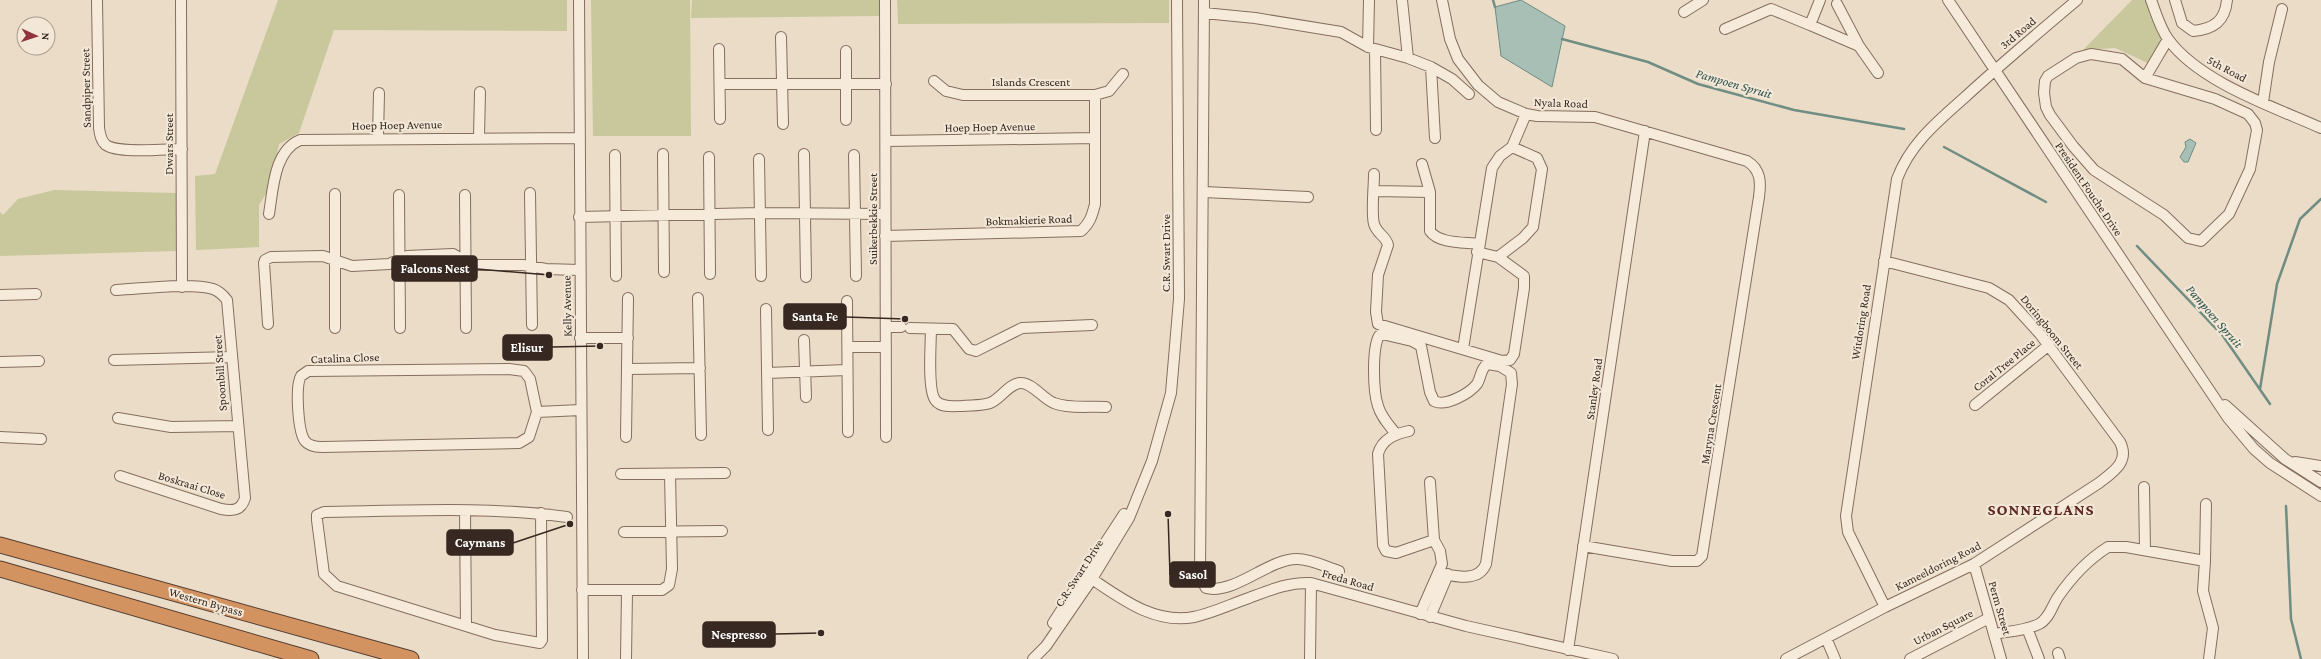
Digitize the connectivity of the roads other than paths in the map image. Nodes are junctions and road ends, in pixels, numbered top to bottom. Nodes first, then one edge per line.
1 (97, 0) edge
2 (182, 0) edge
3 (579, 0) edge
4 (885, 0) edge
5 (1177, 0) edge
6 (1204, 0) edge
7 (1369, 0) edge
8 (1402, 0) edge
9 (1442, 0) edge
10 (1701, 0) edge
11 (1820, 0) edge
12 (1948, 0) edge
13 (2077, 0) edge
14 (2151, 0) edge
15 (2175, 0) edge
16 (2227, 0) edge
17 (1837, 4) dead end
18 (2282, 9) dead end
19 (1684, 12) dead end
20 (1204, 13) junction
21 (1810, 25) junction
22 (1725, 29) dead end
23 (781, 37) dead end
24 (2168, 39) junction
25 (1859, 46) junction
26 (1372, 48) junction
27 (719, 49) dead end
28 (846, 50) dead end
29 (1408, 58) junction
30 (1431, 67) junction
31 (1994, 70) junction
32 (1878, 73) dead end
33 (1123, 74) dead end
34 (2145, 78) junction
35 (934, 81) dead end
36 (721, 84) junction
37 (886, 84) junction
38 (782, 85) junction
39 (846, 85) junction
40 (480, 92) dead end
41 (379, 93) dead end
42 (1469, 94) dead end
43 (1095, 95) junction
44 (2263, 102) junction
45 (1526, 114) junction
46 (720, 119) dead end
47 (846, 120) dead end
48 (783, 124) dead end
49 (2321, 128) edge
50 (1376, 130) dead end
51 (1645, 131) junction
52 (479, 137) junction
53 (378, 138) junction
54 (578, 138) junction
55 (1095, 138) junction
56 (1435, 138) dead end
57 (886, 141) junction
58 (1512, 147) junction
59 (182, 149) junction
60 (663, 154) dead end
61 (804, 154) dead end
62 (615, 155) dead end
63 (854, 155) dead end
64 (709, 157) dead end
65 (759, 159) dead end
66 (1422, 164) dead end
67 (1374, 174) dead end
68 (1759, 174) joint
69 (1374, 191) junction
70 (1204, 192) junction
71 (1430, 192) junction
72 (530, 193) dead end
73 (335, 194) dead end
74 (399, 195) dead end
75 (465, 195) dead end
76 (1308, 197) dead end
77 (759, 213) junction
78 (805, 213) junction
79 (269, 214) dead end
80 (664, 214) junction
81 (710, 214) junction
82 (855, 214) junction
83 (885, 214) junction
84 (616, 216) junction
85 (579, 217) junction
86 (885, 236) junction
87 (1478, 248) junction
88 (1498, 257) junction
89 (399, 259) junction
90 (334, 261) junction
91 (1884, 261) junction
92 (465, 262) junction
93 (531, 267) junction
94 (579, 270) junction
95 (664, 272) dead end
96 (710, 274) dead end
97 (616, 276) dead end
98 (761, 276) dead end
99 (856, 276) dead end
100 (806, 278) dead end
101 (182, 287) junction
102 (116, 290) dead end
103 (36, 294) dead end
104 (0, 295) edge
105 (628, 298) dead end
106 (698, 298) dead end
107 (847, 301) dead end
108 (766, 309) dead end
109 (268, 324) dead end
110 (532, 325) dead end
111 (1092, 325) dead end
112 (886, 327) junction
113 (334, 328) dead end
114 (400, 328) dead end
115 (466, 328) dead end
116 (931, 328) junction
117 (580, 338) junction
118 (628, 338) junction
119 (804, 340) dead end
120 (2049, 345) junction
121 (848, 347) junction
122 (886, 347) junction
123 (1462, 349) junction
124 (232, 357) junction
125 (114, 360) dead end
126 (39, 361) dead end
127 (0, 362) edge
128 (700, 368) junction
129 (628, 369) junction
130 (847, 370) junction
131 (768, 372) junction
132 (805, 372) junction
133 (2211, 391) junction
134 (806, 397) dead end
135 (1975, 405) dead end
136 (1106, 407) dead end
137 (582, 410) junction
138 (537, 412) junction
139 (118, 418) dead end
140 (238, 426) junction
141 (768, 430) dead end
142 (1408, 431) dead end
143 (848, 432) dead end
144 (1396, 434) junction
145 (701, 435) dead end
146 (0, 437) edge
147 (626, 437) dead end
148 (886, 437) dead end
149 (41, 439) dead end
150 (2124, 450) joint
151 (2285, 459) junction
152 (2321, 466) edge
153 (725, 473) dead end
154 (621, 474) dead end
155 (670, 474) junction
156 (120, 476) dead end
157 (1430, 482) dead end
158 (2321, 482) edge
159 (2144, 486) dead end
160 (246, 493) joint
161 (2321, 496) edge
162 (2206, 504) dead end
163 (464, 511) junction
164 (541, 513) junction
165 (574, 518) junction
166 (671, 531) junction
167 (722, 531) dead end
168 (624, 532) dead end
169 (1434, 540) junction
170 (0, 545) edge
171 (1583, 546) junction
172 (2145, 550) junction
173 (2205, 561) junction
174 (1974, 564) junction
175 (0, 569) edge
176 (1339, 571) dead end
177 (1443, 574) junction
178 (1089, 577) junction
179 (1311, 583) junction
180 (582, 590) junction
181 (627, 591) junction
182 (1884, 607) junction
183 (1425, 616) junction
184 (1989, 618) junction
185 (466, 626) junction
186 (2028, 628) junction
187 (1994, 634) junction
188 (1826, 638) junction
189 (1568, 650) junction
190 (1035, 657) edge
191 (1792, 658) edge
192 (311, 659) edge
193 (411, 659) edge
194 (583, 659) edge
195 (626, 659) edge
196 (1310, 659) edge
197 (1613, 659) edge
198 (1835, 659) edge
199 (1910, 659) edge
200 (2001, 659) edge
201 (2040, 659) edge
202 (2209, 659) edge

1 - 59 street, Sandpiper Street
2 - 59 street, Dwars Street
3 - 54 street, Kelly Avenue
4 - 37 street, Suikerbekkie Street
5 - 178 street, C.R. Swart Drive
6 - 20 street
7 - 26 street
8 - 29 street
9 - 45 street, Nyala Road
10 - 19 street
11 - 21 street
12 - 31 street, President Fouche Drive
13 - 31 street, 3rd Road
14 - 24 street, 5th Road
15 - 16 street
17 - 25 street
18 - 44 street
20 - 26 street
20 - 70 street
21 - 22 street
21 - 25 street
23 - 38 street
24 - 34 street
24 - 44 street, 5th Road
25 - 32 street
26 - 29 street
26 - 50 street
27 - 36 street
28 - 39 street
29 - 30 street
30 - 42 street
30 - 56 street
31 - 91 street, Witdoring Road
31 - 133 street, President Fouche Drive
33 - 43 street, Islands Crescent
34 - 34 street
35 - 43 street, Islands Crescent
36 - 38 street
36 - 46 street
37 - 39 street
37 - 57 street, Suikerbekkie Street
38 - 39 street
38 - 48 street
39 - 47 street
40 - 52 street
41 - 53 street
43 - 55 street, Bokmakierie Road
44 - 49 street, 5th Road
45 - 51 street, Nyala Road
45 - 58 street
51 - 68 street, Nyala Road
51 - 171 street, Stanley Road
52 - 53 street, Hoep Hoep Avenue
52 - 54 street, Hoep Hoep Avenue
53 - 79 street, Hoep Hoep Avenue
54 - 85 street, Kelly Avenue
55 - 57 street, Hoep Hoep Avenue
55 - 86 street, Bokmakierie Road
57 - 83 street, Suikerbekkie Street
58 - 87 street
58 - 88 street
59 - 101 street, Dwars Street
60 - 80 street
61 - 78 street
62 - 84 street
63 - 82 street
64 - 81 street
65 - 77 street
66 - 71 street
67 - 69 street
68 - 171 street, Maryna Crescent
69 - 71 street
69 - 123 street
70 - 76 street
70 - 176 street
71 - 87 street
72 - 93 street
73 - 90 street
74 - 89 street
75 - 92 street
77 - 78 street
77 - 81 street
77 - 98 street
78 - 82 street
78 - 100 street
80 - 81 street
80 - 84 street
80 - 95 street
81 - 96 street
82 - 83 street
82 - 99 street
83 - 86 street, Suikerbekkie Street
84 - 85 street
84 - 97 street
85 - 94 street, Kelly Avenue
86 - 112 street, Suikerbekkie Street
87 - 88 street
87 - 123 street
88 - 123 street
89 - 90 street
89 - 92 street
89 - 114 street
90 - 109 street
90 - 113 street
91 - 120 street, Doringboom Street
91 - 182 street, Witdoring Road
92 - 93 street
92 - 115 street
93 - 94 street
93 - 110 street
94 - 117 street, Kelly Avenue
101 - 102 street, Spoonbill Street
101 - 124 street, Spoonbill Street
103 - 104 street
105 - 118 street
106 - 128 street
107 - 121 street
108 - 131 street
111 - 116 street
112 - 116 street
112 - 122 street, Suikerbekkie Street
116 - 136 street
117 - 118 street
117 - 137 street, Kelly Avenue
118 - 129 street
119 - 132 street
120 - 135 street, Coral Tree Place
120 - 150 street, Doringboom Street
121 - 122 street
121 - 130 street
122 - 148 street, Suikerbekkie Street
124 - 125 street
124 - 140 street, Spoonbill Street
126 - 127 street
128 - 129 street
128 - 145 street
129 - 147 street
130 - 132 street
130 - 143 street
131 - 132 street
131 - 141 street
132 - 134 street
133 - 151 street, President Fouche Drive
133 - 161 street, President Fouche Drive
137 - 138 street
137 - 165 street, Kelly Avenue
138 - 138 street, Catalina Close
139 - 140 street
140 - 160 street, Spoonbill Street
142 - 144 street
144 - 169 street
144 - 177 street
146 - 149 street
150 - 174 street, Kameeldoring Road
151 - 152 street
151 - 158 street, President Fouche Drive
153 - 155 street
154 - 155 street
155 - 166 street
156 - 160 street, Boskraai Close
157 - 169 street
159 - 172 street
162 - 173 street
163 - 164 street
163 - 185 street
163 - 185 street
164 - 165 street
164 - 185 street
165 - 180 street, Kelly Avenue
166 - 167 street
166 - 168 street
166 - 181 street
169 - 177 street
170 - 193 highway, Western Bypass
171 - 189 street, Stanley Road
172 - 173 street
172 - 186 street
173 - 202 street
174 - 182 street, Kameeldoring Road
174 - 184 street, Perm Street
175 - 192 highway
177 - 183 street
178 - 179 street, Freda Road
178 - 190 street, C.R. Swart Drive
179 - 183 street, Freda Road
179 - 196 street
180 - 181 street
180 - 194 street, Kelly Avenue
181 - 195 street
182 - 188 street, Kameeldoring Road
183 - 189 street, Freda Road
184 - 187 street, Perm Street
184 - 199 street, Urban Square
186 - 187 street
186 - 201 street
187 - 200 street, Perm Street
188 - 191 street, Kameeldoring Road
188 - 198 street
189 - 197 street, Freda Road

